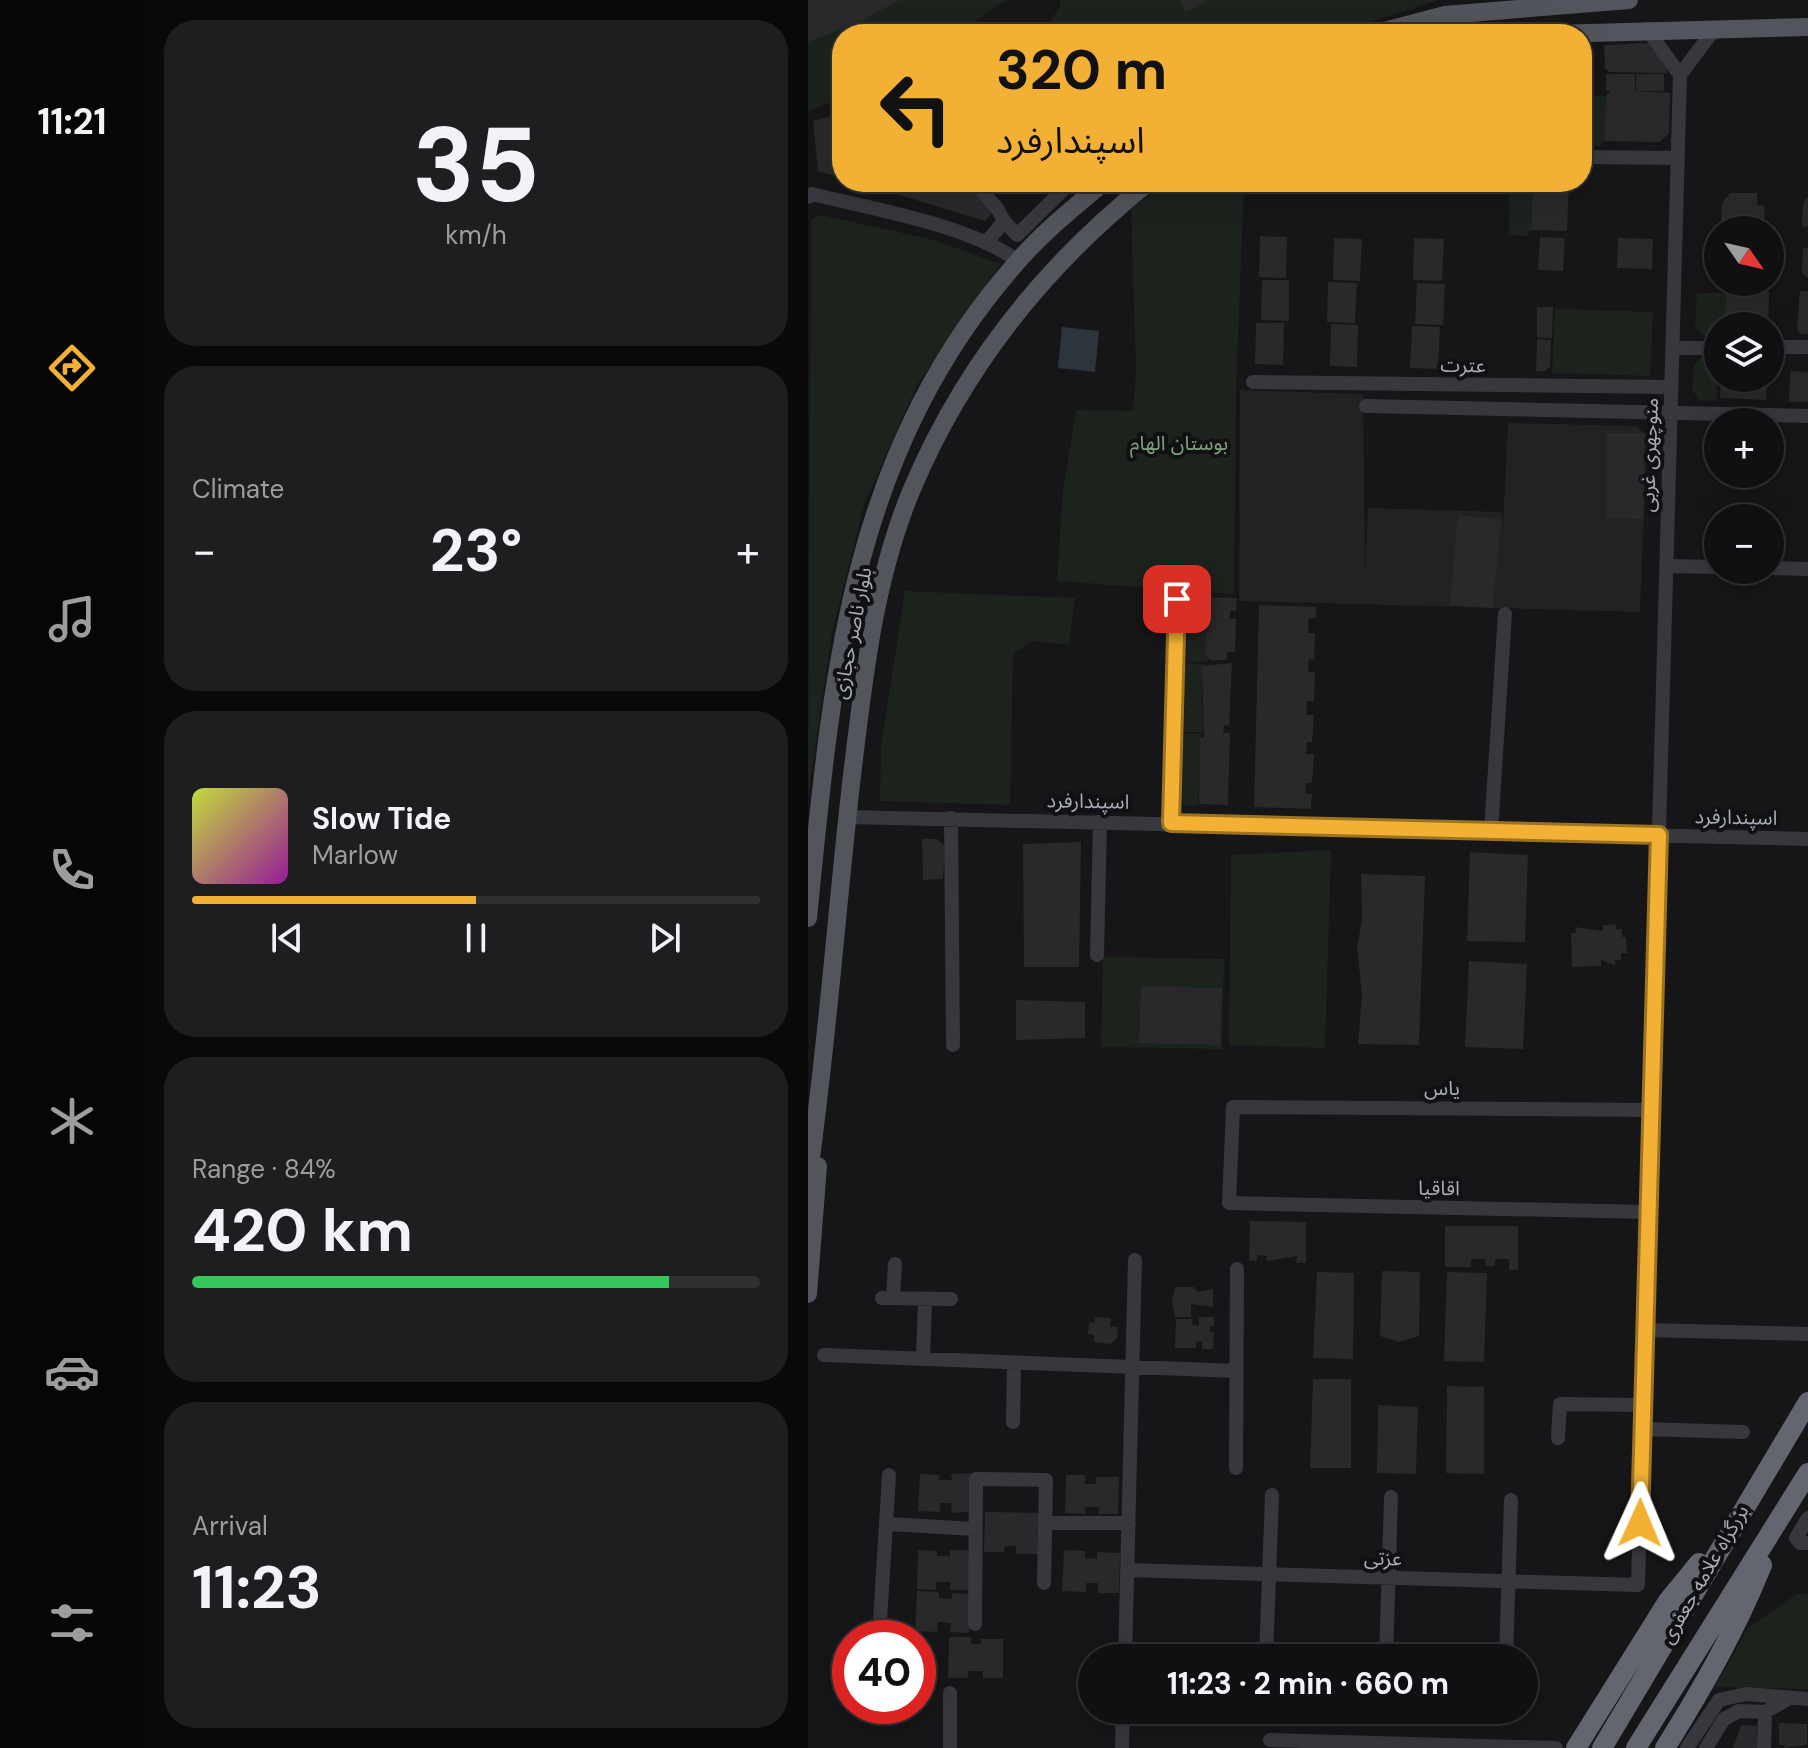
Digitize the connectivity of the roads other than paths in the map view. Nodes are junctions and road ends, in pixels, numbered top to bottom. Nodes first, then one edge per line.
1 (1629, 0) edge
2 (1411, 24) edge
3 (1808, 27) edge
4 (1647, 29) junction
5 (1713, 31) junction
6 (1592, 32) edge
7 (1680, 75) junction
8 (1592, 157) edge
9 (1678, 158) junction
10 (985, 192) edge
11 (1061, 192) edge
12 (1091, 192) edge
13 (1138, 192) edge
14 (808, 197) edge
15 (1004, 221) junction
16 (1017, 235) junction
17 (986, 243) junction
18 (1011, 256) junction
19 (1784, 347) edge
20 (1808, 347) edge
21 (1672, 348) junction
22 (1704, 348) edge
23 (1253, 382) dead end
24 (1671, 387) junction
25 (1366, 406) dead end
26 (1671, 414) junction
27 (1808, 416) edge
28 (1666, 566) junction
29 (1704, 567) edge
30 (1784, 568) edge
31 (1808, 569) edge
32 (1177, 599) dead end
33 (1505, 614) dead end
34 (813, 814) edge
35 (848, 817) junction
36 (951, 818) junction
37 (1100, 822) junction
38 (1171, 823) junction
39 (1491, 831) junction
40 (1659, 835) junction
41 (1808, 839) edge
42 (808, 918) edge
43 (1097, 955) dead end
44 (953, 1045) dead end
45 (823, 1075) junction
46 (1651, 1110) junction
47 (808, 1179) edge
48 (1229, 1203) joint
49 (1648, 1212) junction
50 (1135, 1260) dead end
51 (895, 1264) dead end
52 (1237, 1269) dead end
53 (808, 1294) edge
54 (925, 1299) junction
55 (951, 1299) dead end
56 (1645, 1330) junction
57 (1808, 1334) edge
58 (824, 1355) dead end
59 (923, 1359) junction
60 (1014, 1363) junction
61 (1133, 1368) junction
62 (1237, 1371) junction
63 (1808, 1402) edge
64 (1643, 1405) junction
65 (1013, 1422) dead end
66 (1642, 1429) junction
67 (1743, 1432) dead end
68 (1558, 1438) dead end
69 (1236, 1468) dead end
70 (1808, 1473) edge
71 (889, 1475) dead end
72 (1272, 1495) dead end
73 (1391, 1497) dead end
74 (1511, 1500) dead end
75 (1743, 1506) junction
76 (1782, 1517) junction
77 (1808, 1518) edge
78 (1045, 1523) junction
79 (1129, 1523) junction
80 (888, 1524) junction
81 (975, 1529) junction
82 (1802, 1542) edge
83 (1127, 1570) junction
84 (1269, 1575) junction
85 (1388, 1578) junction
86 (1510, 1582) junction
87 (1044, 1583) dead end
88 (1638, 1585) joint
89 (880, 1620) edge
90 (975, 1624) dead end
91 (1125, 1644) edge
92 (1267, 1644) edge
93 (1386, 1644) edge
94 (1507, 1644) edge
95 (950, 1693) dead end
96 (1790, 1698) junction
97 (1808, 1699) edge
98 (1765, 1712) junction
99 (1123, 1724) edge
100 (1270, 1740) dead end
101 (950, 1748) edge
102 (1122, 1748) edge
103 (1556, 1748) edge
104 (1576, 1748) edge
105 (1602, 1748) edge
106 (1636, 1748) edge
107 (1665, 1748) edge
108 (1687, 1748) edge
109 (1706, 1748) edge
110 (1764, 1748) edge

1 - 2 main road
3 - 5 main road
4 - 5 main road
4 - 6 main road
4 - 7 street
5 - 7 street
7 - 9 street, منوچهری غربی
8 - 9 street
9 - 21 street, منوچهری غربی
10 - 15 street
11 - 16 street
12 - 18 main road, بلوار ناصر حجازی
13 - 35 main road, بلوار ناصر حجازی
14 - 17 street
15 - 16 street
15 - 17 street
16 - 18 street
17 - 18 street
18 - 34 main road, بلوار ناصر حجازی
19 - 20 street
21 - 22 street
21 - 24 street, منوچهری غربی
23 - 24 street, عترت
24 - 26 street, منوچهری غربی
25 - 26 street
26 - 27 street
26 - 28 street, منوچهری غربی
28 - 29 street
28 - 40 street, منوچهری غربی
30 - 31 street
32 - 38 street
33 - 39 street
34 - 42 main road, بلوار ناصر حجازی
35 - 36 street, اسپندارفرد
35 - 45 main road, بلوار ناصر حجازی
36 - 37 street, اسپندارفرد
36 - 44 street
37 - 38 street, اسپندارفرد
37 - 43 street
38 - 39 street, اسپندارفرد
39 - 40 street, اسپندارفرد
40 - 41 street, اسپندارفرد
40 - 46 street, منوچهری غربی
45 - 47 main road, بلوار ناصر حجازی
45 - 53 main road
46 - 48 street, یاس
46 - 49 street, منوچهری غربی
48 - 49 street, اقاقیا
49 - 56 street, منوچهری غربی
50 - 61 street
51 - 54 street
52 - 62 street
54 - 55 street
54 - 59 street
56 - 57 street
56 - 64 street, منوچهری غربی
58 - 59 street
59 - 60 street
60 - 61 street
60 - 65 street
61 - 62 street
61 - 79 street
62 - 69 street
63 - 75 highway, بزرگراه علامه جعفری
64 - 66 street, منوچهری غربی
64 - 68 street
66 - 67 street
66 - 88 street, منوچهری غربی
70 - 76 highway, بزرگراه علامه جعفری
71 - 80 street
72 - 84 street
73 - 85 street
74 - 86 street
75 - 104 highway
75 - 105 highway, بزرگراه علامه جعفری
76 - 106 highway, بزرگراه علامه جعفری
76 - 107 highway
77 - 82 street
78 - 79 street
78 - 81 street
78 - 87 street
79 - 83 street
80 - 81 street
80 - 89 street
81 - 90 street
83 - 84 street, عزتی
83 - 91 street
84 - 85 street, عزتی
84 - 92 street
85 - 86 street, عزتی
85 - 93 street
86 - 88 street, عزتی
86 - 94 street
95 - 101 street
96 - 97 street
96 - 98 street
96 - 108 street
98 - 109 street
98 - 110 street
99 - 102 street
100 - 103 street

